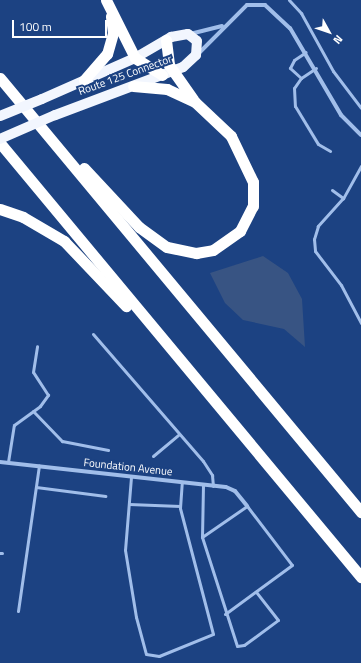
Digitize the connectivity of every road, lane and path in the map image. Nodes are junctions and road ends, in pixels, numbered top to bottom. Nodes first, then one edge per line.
1 (289, 0) edge
2 (107, 2) edge
3 (223, 26) junction
4 (188, 34) junction
5 (166, 40) junction
6 (306, 52) junction
7 (196, 55) junction
8 (135, 58) junction
9 (316, 68) junction
10 (167, 73) junction
11 (0, 78) edge
12 (301, 78) junction
13 (84, 80) junction
14 (133, 86) junction
15 (195, 102) junction
16 (361, 108) edge
17 (0, 116) edge
18 (361, 135) edge
19 (48, 136) junction
20 (0, 139) edge
21 (0, 143) edge
22 (330, 151) dead end
23 (361, 166) edge
24 (332, 190) dead end
25 (343, 198) junction
26 (0, 209) edge
27 (361, 323) edge
28 (93, 334) dead end
29 (158, 335) junction
30 (37, 346) dead end
31 (33, 411) junction
32 (178, 435) junction
33 (108, 450) dead end
34 (153, 456) dead end
35 (0, 462) edge
36 (8, 462) junction
37 (40, 466) junction
38 (131, 476) junction
39 (182, 482) junction
40 (203, 485) junction
41 (213, 486) junction
42 (36, 487) junction
43 (105, 496) dead end
44 (129, 504) junction
45 (180, 506) junction
46 (247, 506) junction
47 (361, 512) edge
48 (202, 537) junction
49 (361, 578) edge
50 (256, 592) junction
51 (18, 611) dead end
52 (226, 614) junction

1 - 16 lane
2 - 8 highway
2 - 13 highway
3 - 4 street
3 - 6 street
3 - 7 street
4 - 5 highway, Route 125 Connector
4 - 7 highway
5 - 8 highway, Route 125 Connector
5 - 10 highway
6 - 9 street
6 - 12 lane
7 - 10 highway, Route 125 Connector
8 - 10 highway
8 - 13 highway, Route 125 Connector
9 - 12 lane
9 - 18 street
10 - 14 highway, Route 125 Connector
10 - 15 highway
11 - 19 highway
12 - 22 lane
13 - 17 highway, Route 125 Connector, bridge
14 - 15 highway
14 - 20 highway, Route 125 Connector, bridge
15 - 19 highway
19 - 47 highway
21 - 29 highway
23 - 25 lane
24 - 25 lane
25 - 27 lane
26 - 29 highway
28 - 32 lane
29 - 49 highway
30 - 31 lane
31 - 33 lane
31 - 36 lane
32 - 34 lane
32 - 41 lane
35 - 36 street, Foundation Avenue
36 - 37 street, Foundation Avenue
37 - 38 street, Foundation Avenue
37 - 42 lane
38 - 39 street, Foundation Avenue
38 - 44 lane
39 - 40 street, Foundation Avenue
39 - 45 lane
40 - 41 street, Foundation Avenue
40 - 48 lane
41 - 46 street, Foundation Avenue
42 - 43 lane
42 - 51 lane
44 - 45 lane
44 - 45 lane
46 - 48 lane
46 - 50 lane
48 - 52 lane
50 - 52 lane
50 - 52 lane

